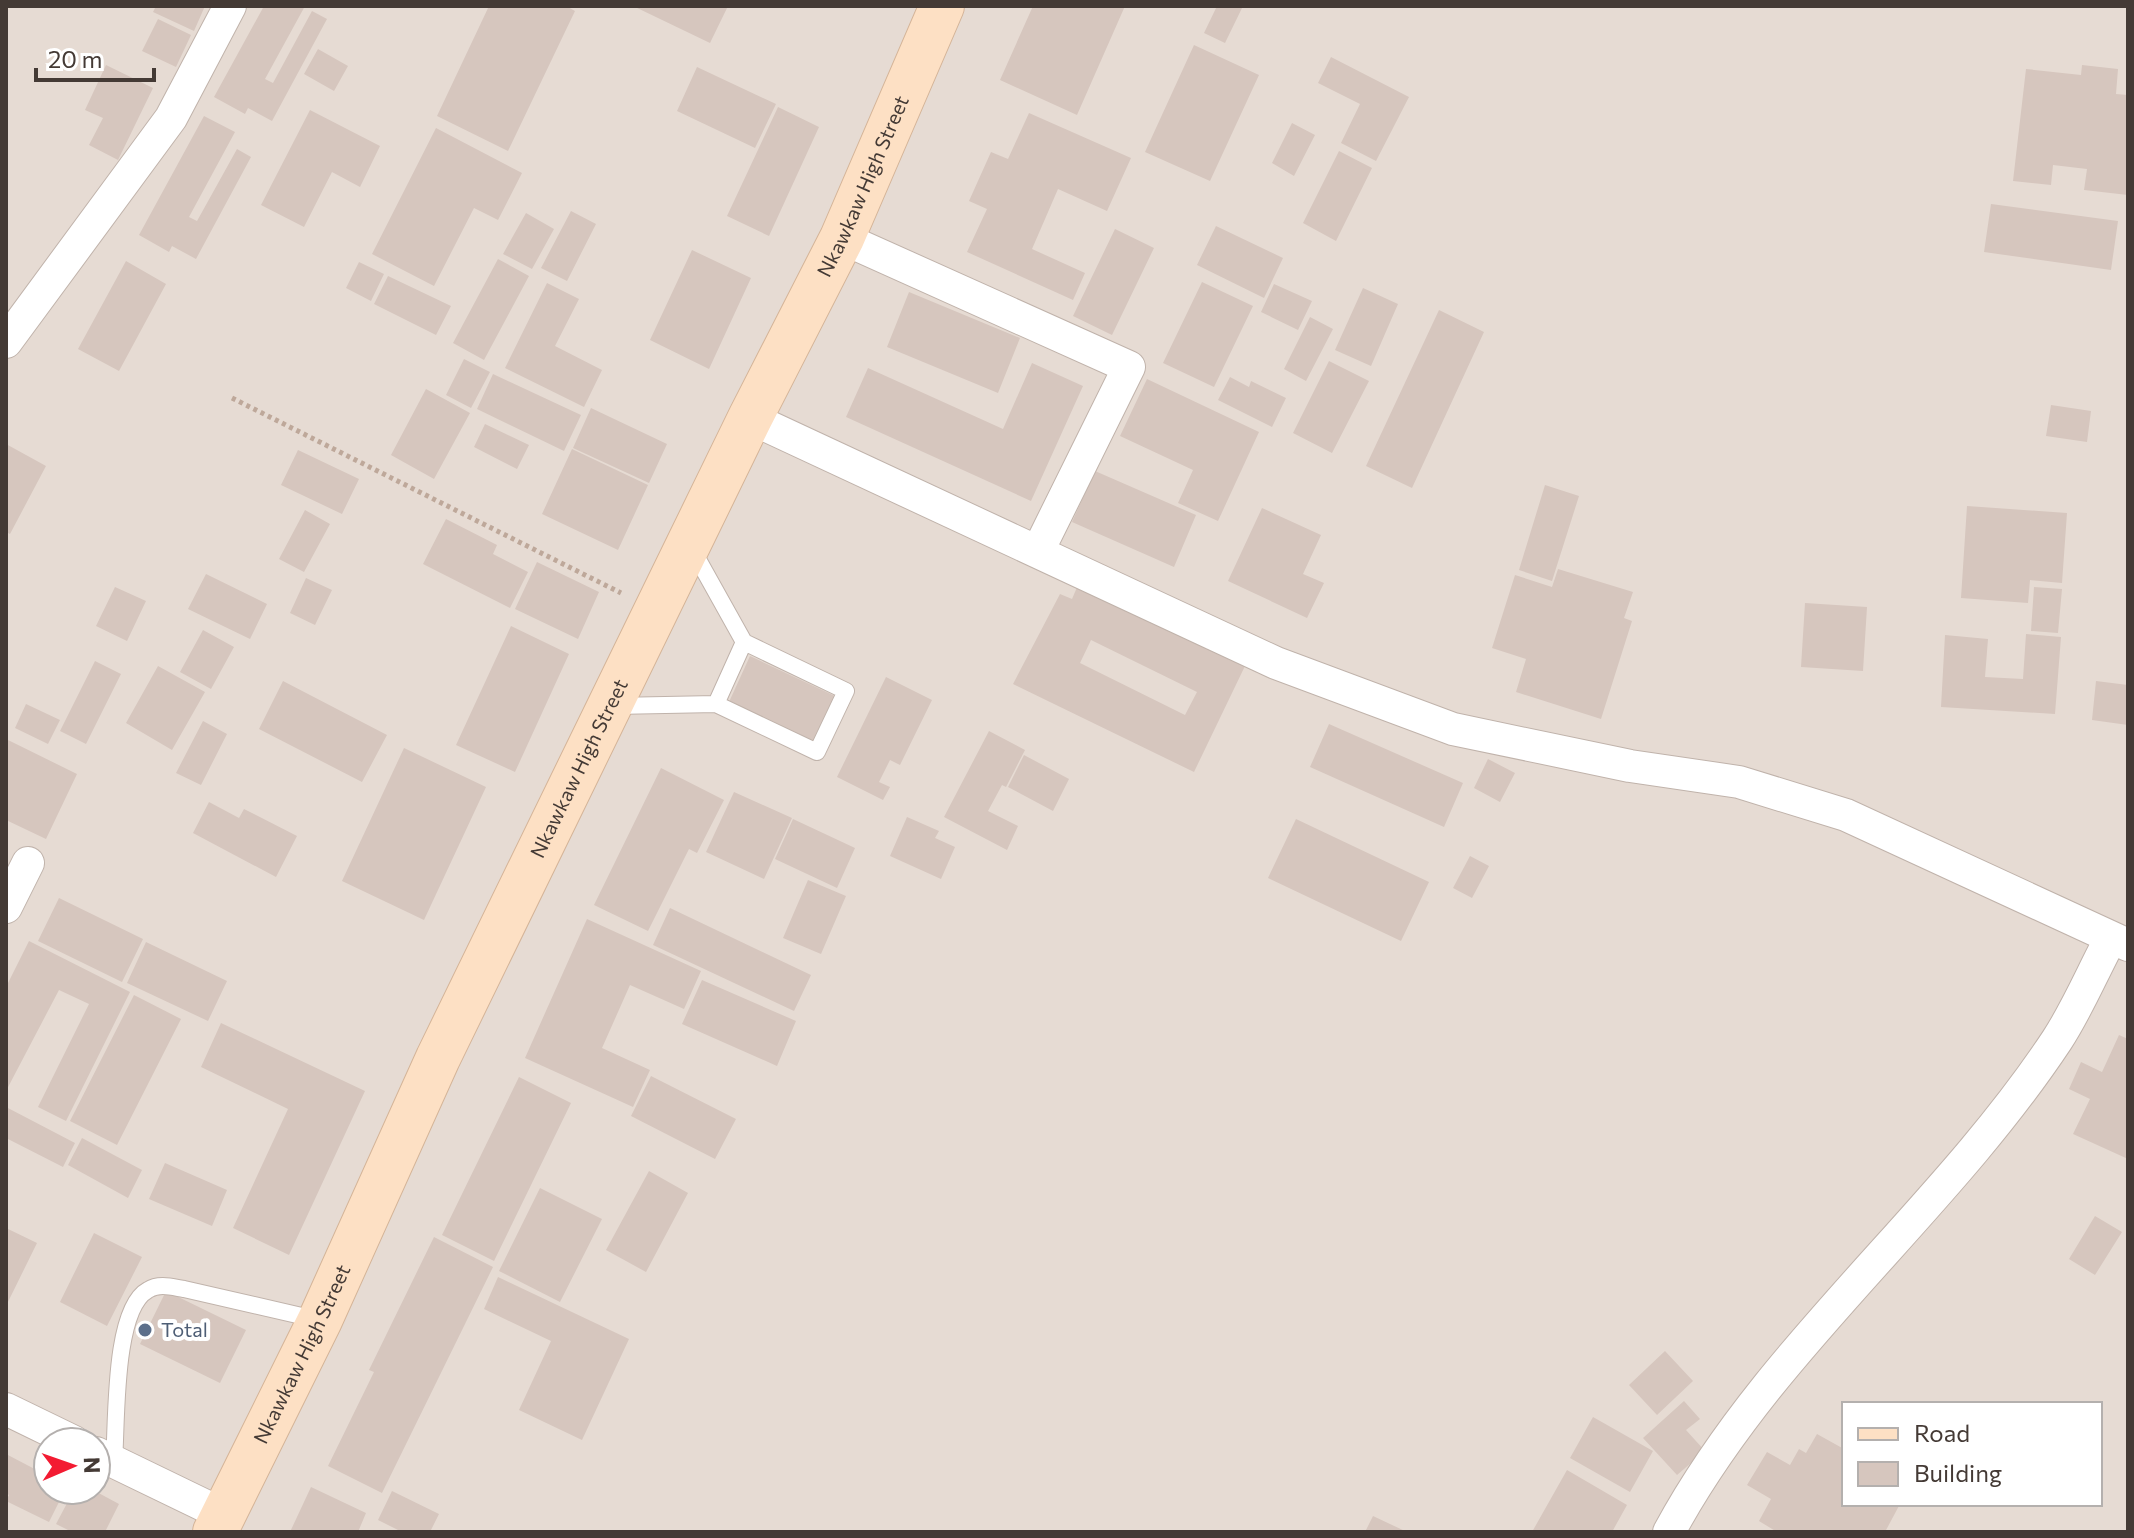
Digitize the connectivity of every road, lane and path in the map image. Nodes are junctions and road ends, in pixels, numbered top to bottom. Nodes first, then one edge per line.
1 (230, 6) edge
2 (942, 6) edge
3 (842, 238) junction
4 (6, 342) edge
5 (232, 398) dead end
6 (750, 418) junction
7 (691, 546) junction
8 (1038, 551) junction
9 (656, 611) junction
10 (744, 642) junction
11 (716, 704) junction
12 (610, 706) junction
13 (28, 863) dead end
14 (6, 907) edge
15 (2120, 941) edge
16 (320, 1320) junction
17 (6, 1409) edge
18 (41, 1426) edge
19 (110, 1426) edge
20 (112, 1461) edge
21 (219, 1523) edge
22 (1669, 1532) edge

1 - 4 street
2 - 3 main road, Nkawkaw High Street
3 - 6 main road, Nkawkaw High Street
3 - 8 street
5 - 9 path
6 - 7 main road, Nkawkaw High Street
6 - 8 street
7 - 9 main road, Nkawkaw High Street
7 - 10 lane
8 - 15 street
9 - 12 main road, Nkawkaw High Street
10 - 11 lane
10 - 11 lane
11 - 12 lane
12 - 16 main road, Nkawkaw High Street
13 - 14 street
15 - 22 street
16 - 19 lane
16 - 21 main road, Nkawkaw High Street
17 - 18 street
20 - 21 street

